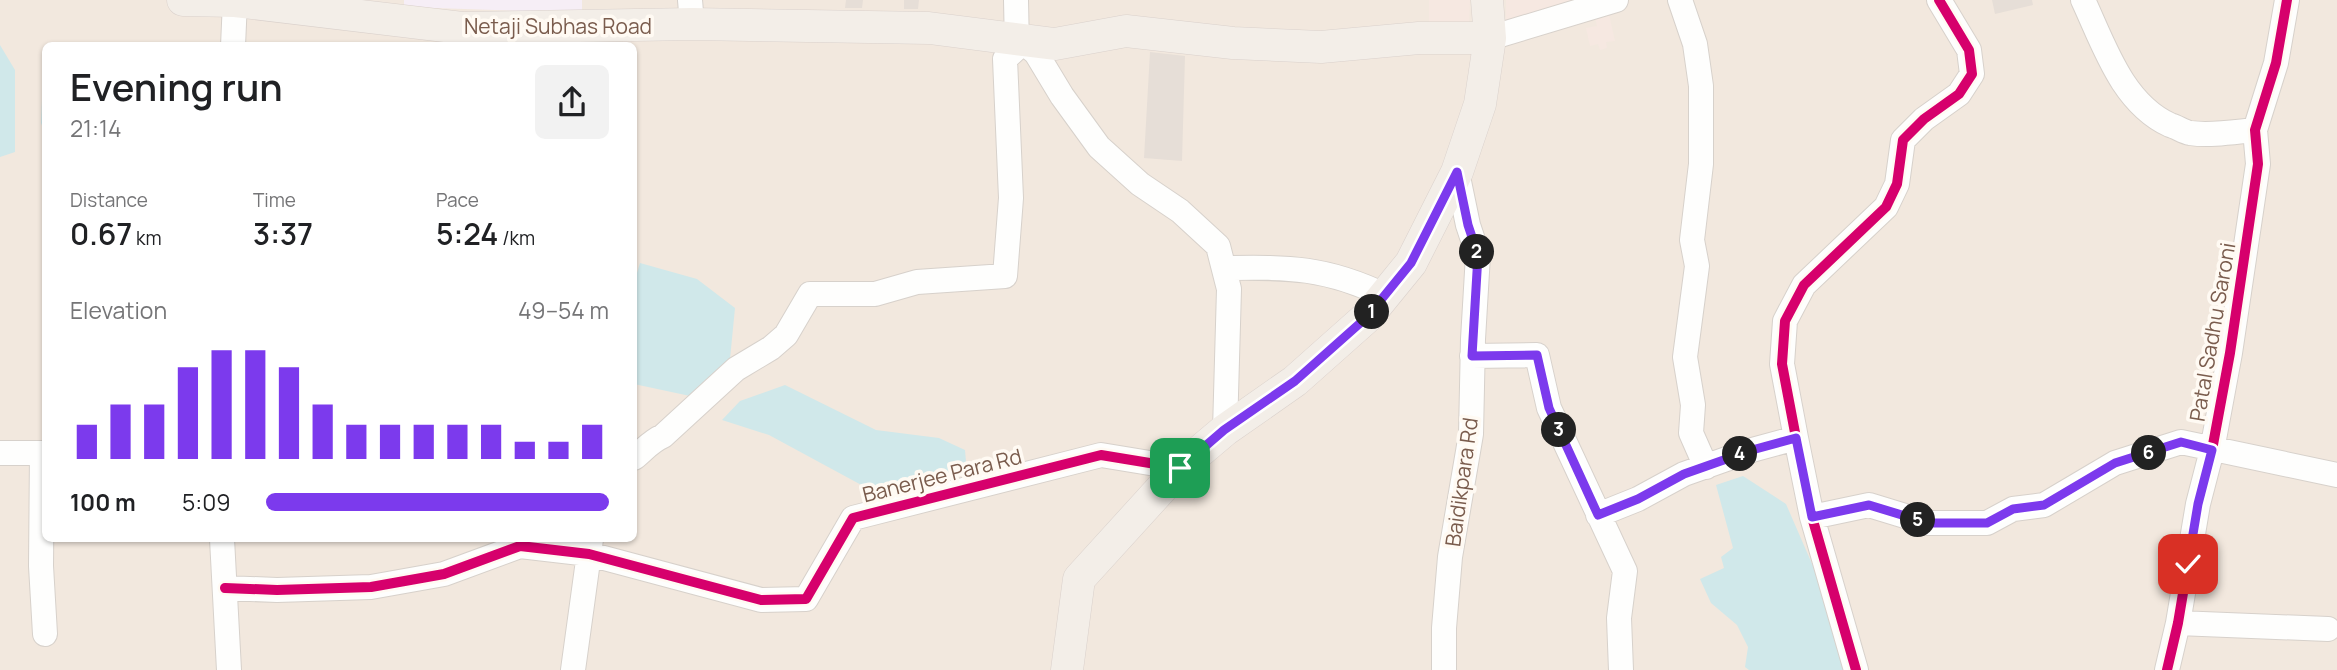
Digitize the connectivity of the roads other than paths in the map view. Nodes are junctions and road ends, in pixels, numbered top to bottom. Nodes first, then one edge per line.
1 (183, 0) edge
2 (1016, 0) edge
3 (1488, 0) edge
4 (1616, 0) edge
5 (1681, 0) edge
6 (1939, 0) edge
7 (2083, 0) edge
8 (2287, 0) edge
9 (235, 1) edge
10 (691, 12) edge
11 (1490, 38) junction
12 (233, 42) edge
13 (1018, 43) junction
14 (2255, 130) junction
15 (1457, 172) junction
16 (1224, 268) junction
17 (1386, 296) junction
18 (1472, 356) junction
19 (1224, 430) junction
20 (1796, 438) junction
21 (2212, 450) junction
22 (0, 453) edge
23 (42, 453) edge
24 (637, 456) edge
25 (1706, 467) junction
26 (1180, 468) junction
27 (2337, 475) edge
28 (1598, 515) junction
29 (1812, 517) junction
30 (42, 528) edge
31 (222, 542) edge
32 (590, 548) edge
33 (225, 587) junction
34 (2178, 623) junction
35 (2329, 628) dead end
36 (45, 634) dead end
37 (229, 670) edge
38 (573, 670) edge
39 (1067, 670) edge
40 (1444, 670) edge
41 (1621, 670) edge
42 (1856, 670) edge
43 (2167, 670) edge

1 - 9 main road, Netaji Subhas Road
2 - 13 street
3 - 11 main road
4 - 11 street
5 - 25 street
6 - 20 street
7 - 14 street
8 - 14 street, Patal Sadhu Saroni
9 - 10 main road, Netaji Subhas Road
9 - 12 street
10 - 13 main road, Netaji Subhas Road
11 - 13 main road, Netaji Subhas Road
11 - 15 main road
13 - 16 street
13 - 24 street
14 - 21 street, Patal Sadhu Saroni
15 - 17 main road
15 - 18 street, Baidikpara Rd
16 - 17 street
16 - 19 street
17 - 19 main road
18 - 28 street
18 - 40 street, Baidikpara Rd
19 - 26 main road
20 - 25 street
20 - 29 street
21 - 27 street
21 - 29 street
21 - 34 street, Patal Sadhu Saroni
22 - 23 street
25 - 28 street
26 - 32 street, Banerjee Para Rd
26 - 39 main road
28 - 41 street
29 - 42 street
30 - 36 street
31 - 33 street
32 - 33 street, Banerjee Para Rd
32 - 38 street
33 - 37 street
34 - 35 street
34 - 43 street, Patal Sadhu Saroni

